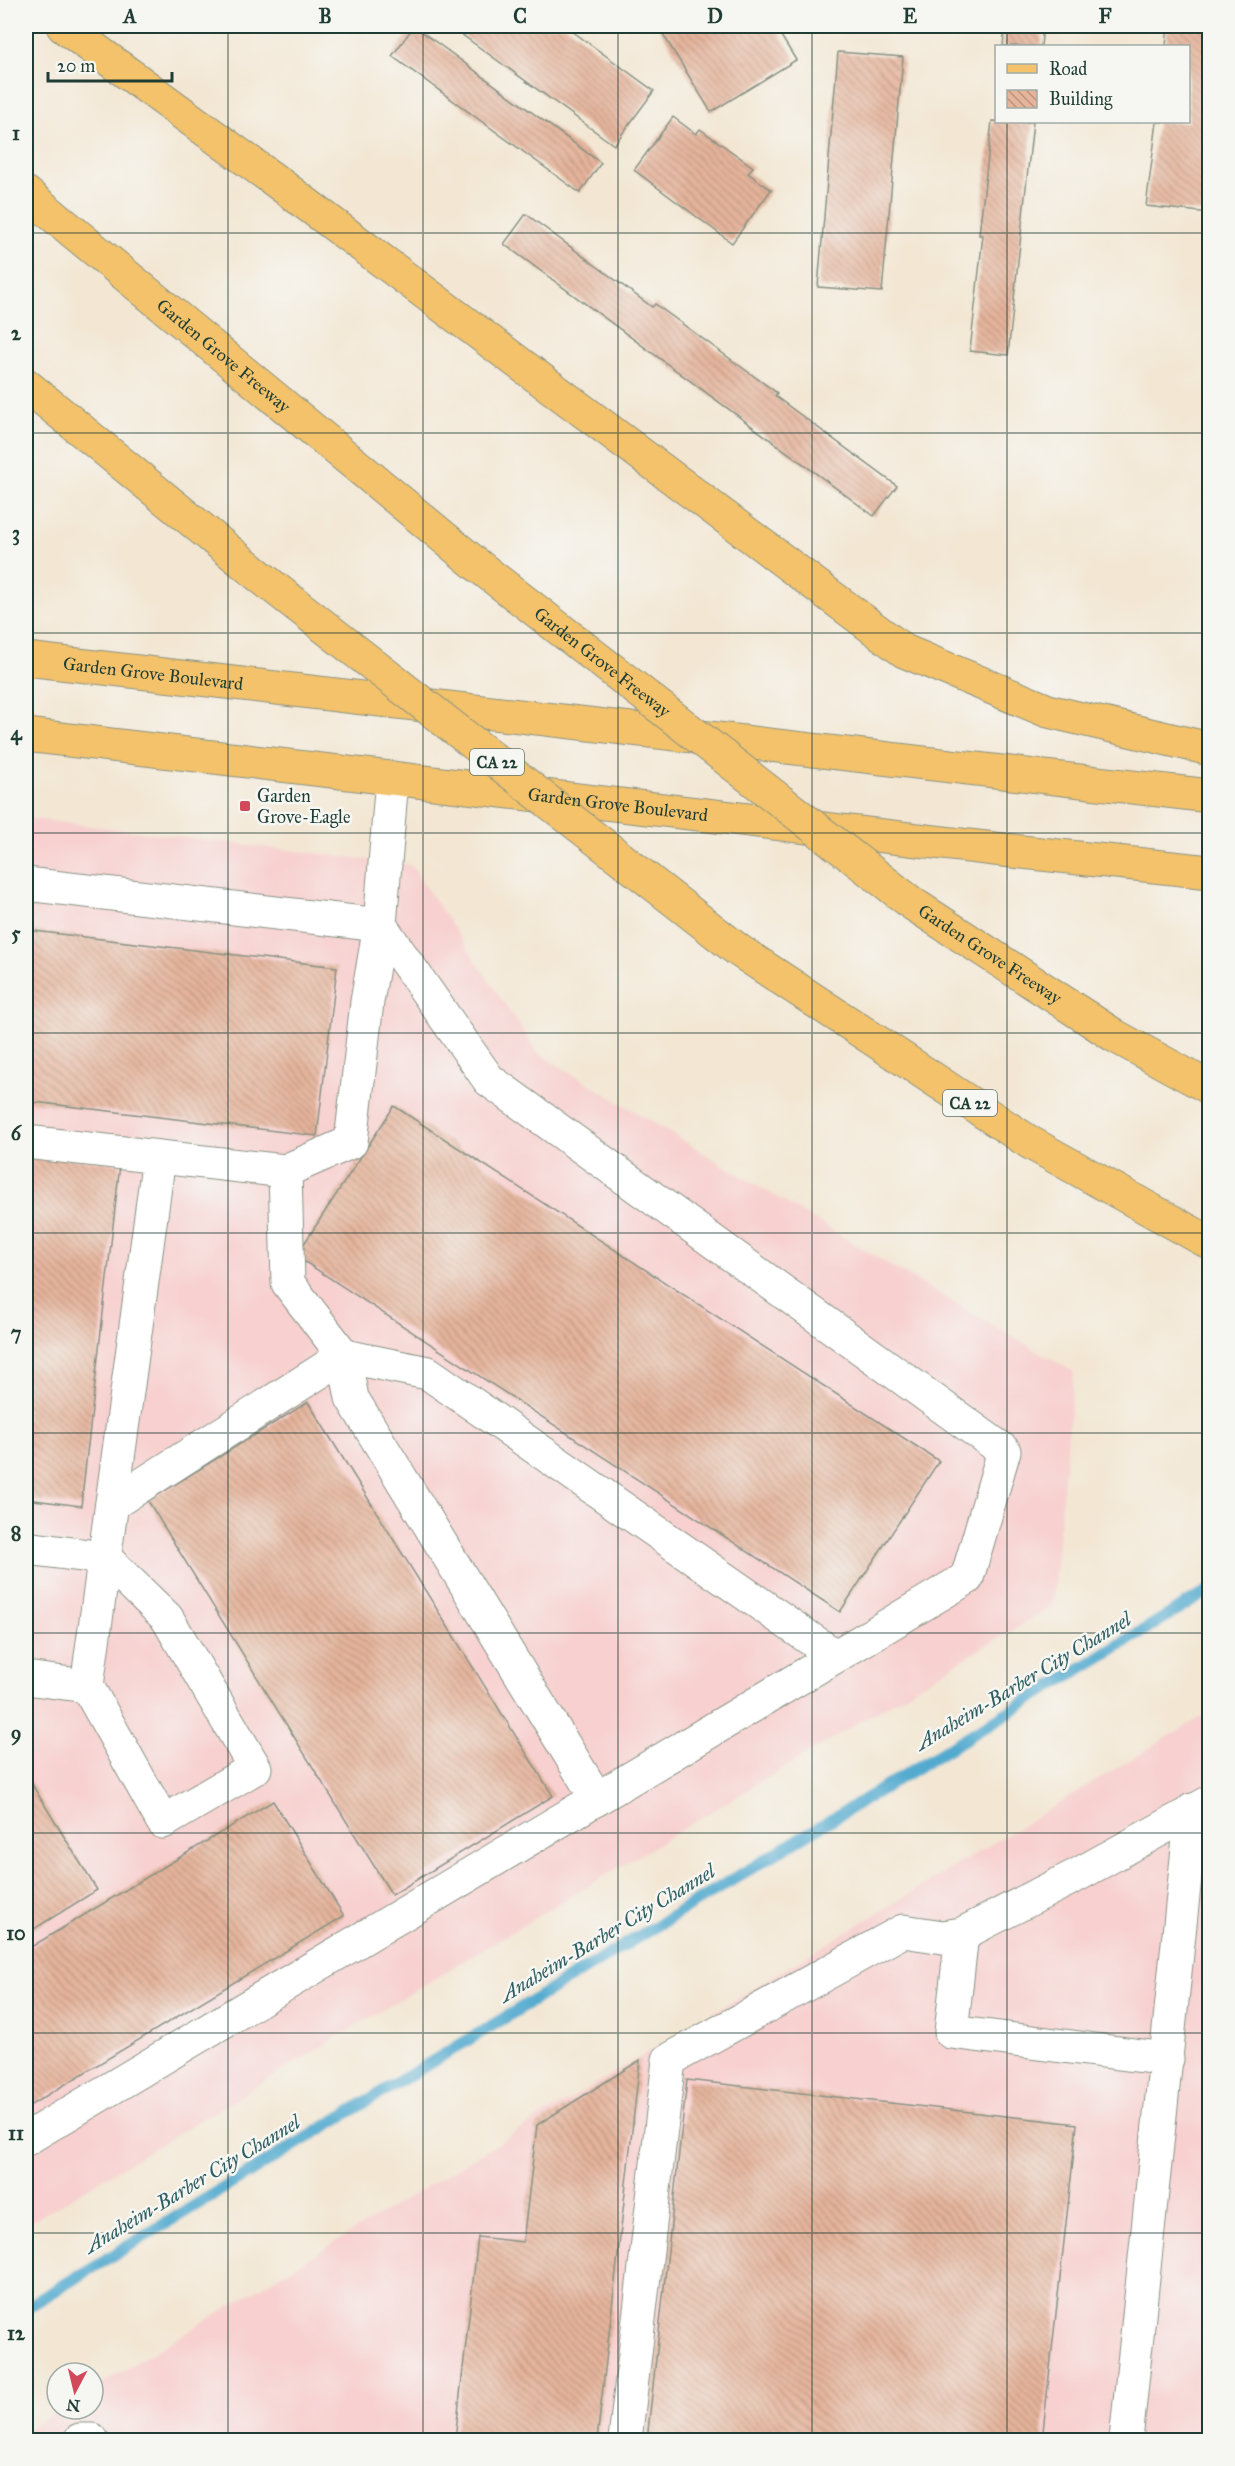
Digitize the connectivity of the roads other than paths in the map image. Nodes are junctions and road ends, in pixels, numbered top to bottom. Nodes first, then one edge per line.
1 (63, 26) edge
2 (26, 193) edge
3 (26, 385) edge
4 (26, 659) edge
5 (26, 735) edge
6 (1209, 749) edge
7 (392, 778) junction
8 (1209, 796) edge
9 (1209, 872) edge
10 (26, 884) edge
11 (380, 925) junction
12 (1209, 1088) edge
13 (26, 1143) edge
14 (159, 1157) junction
15 (285, 1172) junction
16 (1209, 1244) edge
17 (344, 1356) junction
18 (112, 1504) junction
19 (26, 1548) edge
20 (105, 1558) junction
21 (835, 1656) junction
22 (26, 1678) edge
23 (87, 1686) junction
24 (597, 1799) junction
25 (1201, 1806) edge
26 (962, 1934) junction
27 (1167, 2059) junction
28 (26, 2139) edge
29 (80, 2440) edge
30 (92, 2440) edge
31 (625, 2440) edge
32 (1126, 2440) edge

1 - 6 main road
2 - 12 main road, Garden Grove Freeway, bridge
3 - 16 main road, CA 22, bridge
4 - 8 main road, Garden Grove Boulevard
5 - 7 main road, Garden Grove Boulevard
7 - 9 main road, Garden Grove Boulevard
7 - 11 lane
10 - 11 lane
11 - 15 lane
11 - 21 lane
13 - 14 lane
14 - 15 lane
14 - 18 lane
15 - 17 lane
17 - 18 lane
17 - 21 lane
17 - 24 lane
18 - 20 lane
19 - 20 lane
20 - 23 lane
20 - 23 lane
21 - 24 lane
22 - 23 lane
24 - 28 lane
25 - 26 lane
25 - 27 lane
26 - 27 lane
26 - 31 lane
27 - 32 lane
29 - 30 lane

